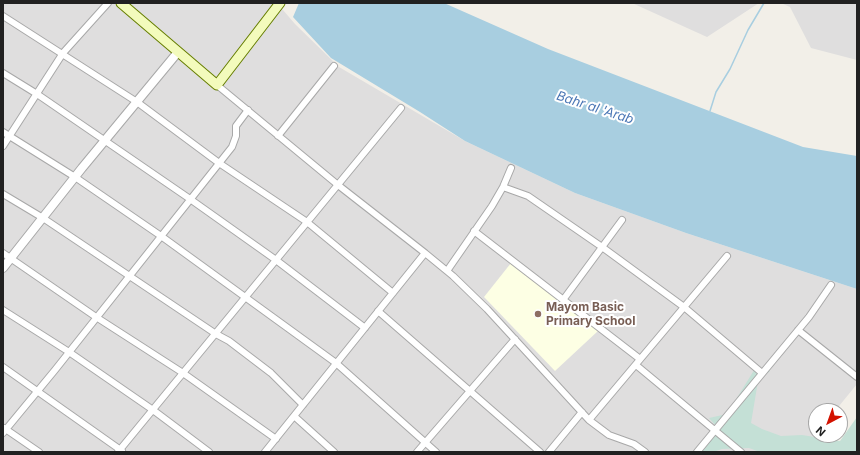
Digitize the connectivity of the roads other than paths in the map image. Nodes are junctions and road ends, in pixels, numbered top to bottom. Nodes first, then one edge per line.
1 (108, 3) edge
2 (121, 3) edge
3 (280, 3) edge
4 (3, 16) edge
5 (178, 52) junction
6 (63, 53) junction
7 (334, 66) dead end
8 (3, 73) edge
9 (217, 84) junction
10 (37, 94) junction
11 (137, 102) junction
12 (401, 108) dead end
13 (248, 110) junction
14 (3, 132) edge
15 (10, 136) junction
16 (278, 136) junction
17 (104, 141) junction
18 (3, 146) edge
19 (219, 163) junction
20 (511, 168) dead end
21 (75, 177) junction
22 (338, 185) junction
23 (503, 187) junction
24 (3, 194) edge
25 (190, 199) junction
26 (43, 218) junction
27 (622, 220) dead end
28 (307, 222) junction
29 (474, 231) junction
30 (161, 236) junction
31 (602, 247) junction
32 (3, 253) edge
33 (425, 253) junction
34 (727, 256) dead end
35 (11, 258) junction
36 (276, 260) junction
37 (3, 268) edge
38 (447, 271) junction
39 (130, 275) junction
40 (831, 285) dead end
41 (392, 293) junction
42 (246, 298) junction
43 (562, 300) junction
44 (684, 307) junction
45 (3, 310) edge
46 (378, 311) junction
47 (96, 318) junction
48 (365, 328) junction
49 (798, 330) junction
50 (216, 334) junction
51 (515, 339) junction
52 (69, 352) junction
53 (638, 362) junction
54 (336, 363) junction
55 (3, 366) edge
56 (762, 373) junction
57 (183, 374) junction
58 (857, 377) edge
59 (38, 390) junction
60 (470, 391) junction
61 (303, 405) junction
62 (153, 410) junction
63 (582, 412) junction
64 (294, 416) junction
65 (589, 420) junction
66 (4, 430) edge
67 (716, 430) junction
68 (276, 439) junction
69 (426, 442) junction
70 (121, 451) edge
71 (39, 452) edge
72 (209, 452) edge
73 (265, 452) edge
74 (334, 452) edge
75 (417, 452) edge
76 (436, 452) edge
77 (540, 452) edge
78 (549, 452) edge
79 (645, 452) edge
80 (698, 452) edge
81 (741, 452) edge

1 - 6 street
2 - 5 main road
3 - 9 main road
4 - 6 street
5 - 9 main road
5 - 11 street
6 - 10 street
6 - 11 street
7 - 16 street
8 - 10 street
9 - 13 street
10 - 15 street
10 - 17 street
11 - 17 street
11 - 19 street
12 - 22 street
13 - 16 street
13 - 19 street
14 - 15 street
15 - 18 street
15 - 21 street
16 - 22 street
17 - 21 street
17 - 25 street
19 - 25 street
19 - 28 street
20 - 23 street
21 - 26 street
21 - 30 street
22 - 28 street
22 - 33 street
23 - 29 street
23 - 31 street
24 - 26 street
25 - 30 street
25 - 36 street
26 - 35 street
26 - 39 street
27 - 31 street
28 - 36 street
28 - 41 street
29 - 38 street
29 - 43 street
30 - 39 street
30 - 42 street
31 - 43 street
31 - 44 street
32 - 35 street
33 - 38 street
33 - 41 street
34 - 44 street
35 - 37 street
35 - 47 street
36 - 42 street
36 - 48 street
38 - 51 street
39 - 47 street
39 - 50 street
40 - 49 street
41 - 46 street
42 - 50 street
42 - 54 street
43 - 53 street
44 - 53 street
44 - 56 street
45 - 52 street
46 - 48 street
46 - 60 street
47 - 52 street
47 - 57 street
48 - 54 street
49 - 56 street
49 - 58 street
50 - 57 street
50 - 61 street
51 - 60 street
51 - 63 street
52 - 59 street
52 - 62 street
53 - 65 street
53 - 67 street
54 - 61 street
54 - 69 street
55 - 59 street
56 - 67 street
57 - 62 street
57 - 68 street
59 - 66 street
59 - 70 street
60 - 69 street
60 - 77 street
61 - 64 street
62 - 70 street
62 - 72 street
63 - 65 street
63 - 78 street
64 - 68 street
64 - 74 street
65 - 79 street
66 - 71 street
67 - 80 street
67 - 81 street
68 - 73 street
69 - 75 street
69 - 76 street

